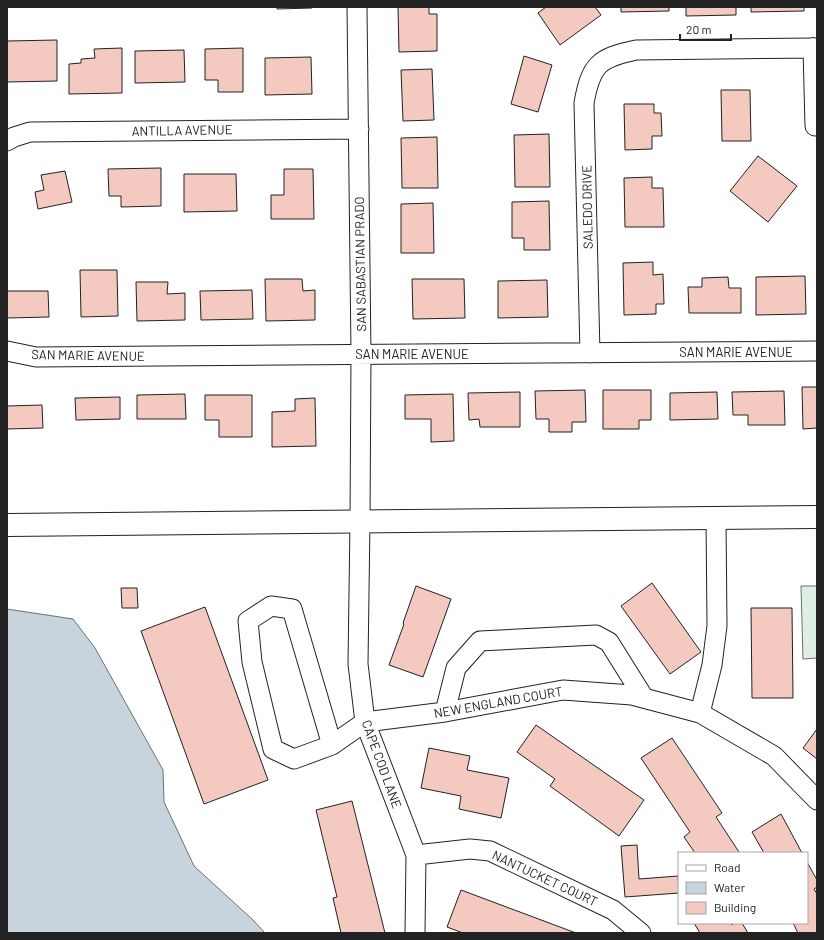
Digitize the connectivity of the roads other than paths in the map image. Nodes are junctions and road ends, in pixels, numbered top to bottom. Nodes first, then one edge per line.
1 (358, 7) edge
2 (815, 48) edge
3 (815, 126) dead end
4 (359, 129) junction
5 (7, 141) edge
6 (7, 351) edge
7 (817, 351) edge
8 (590, 353) junction
9 (361, 354) junction
10 (817, 517) edge
11 (716, 518) junction
12 (360, 522) junction
13 (7, 525) edge
14 (644, 698) junction
15 (445, 712) junction
16 (700, 713) junction
17 (365, 722) junction
18 (332, 746) junction
19 (817, 800) edge
20 (416, 855) junction
21 (415, 933) edge
22 (641, 933) edge

1 - 4 street, SAN SABASTIAN PRADO
2 - 3 street
2 - 8 street, SALEDO DRIVE
4 - 5 street, ANTILLA AVENUE
4 - 9 street, SAN SABASTIAN PRADO
6 - 9 street, SAN MARIE AVENUE
7 - 8 street, SAN MARIE AVENUE
8 - 9 street, SAN MARIE AVENUE
9 - 12 street, SAN SABASTIAN PRADO
10 - 11 main road
11 - 12 main road
11 - 16 street
12 - 13 main road
12 - 17 street, CAPE COD LANE
14 - 15 street, NEW ENGLAND COURT
14 - 15 street
14 - 16 street, NEW ENGLAND COURT
15 - 17 street, NEW ENGLAND COURT
16 - 19 street, NEW ENGLAND COURT
17 - 18 street
17 - 20 street, CAPE COD LANE
18 - 18 street
20 - 21 street, CAPE COD LANE
20 - 22 street, NANTUCKET COURT

